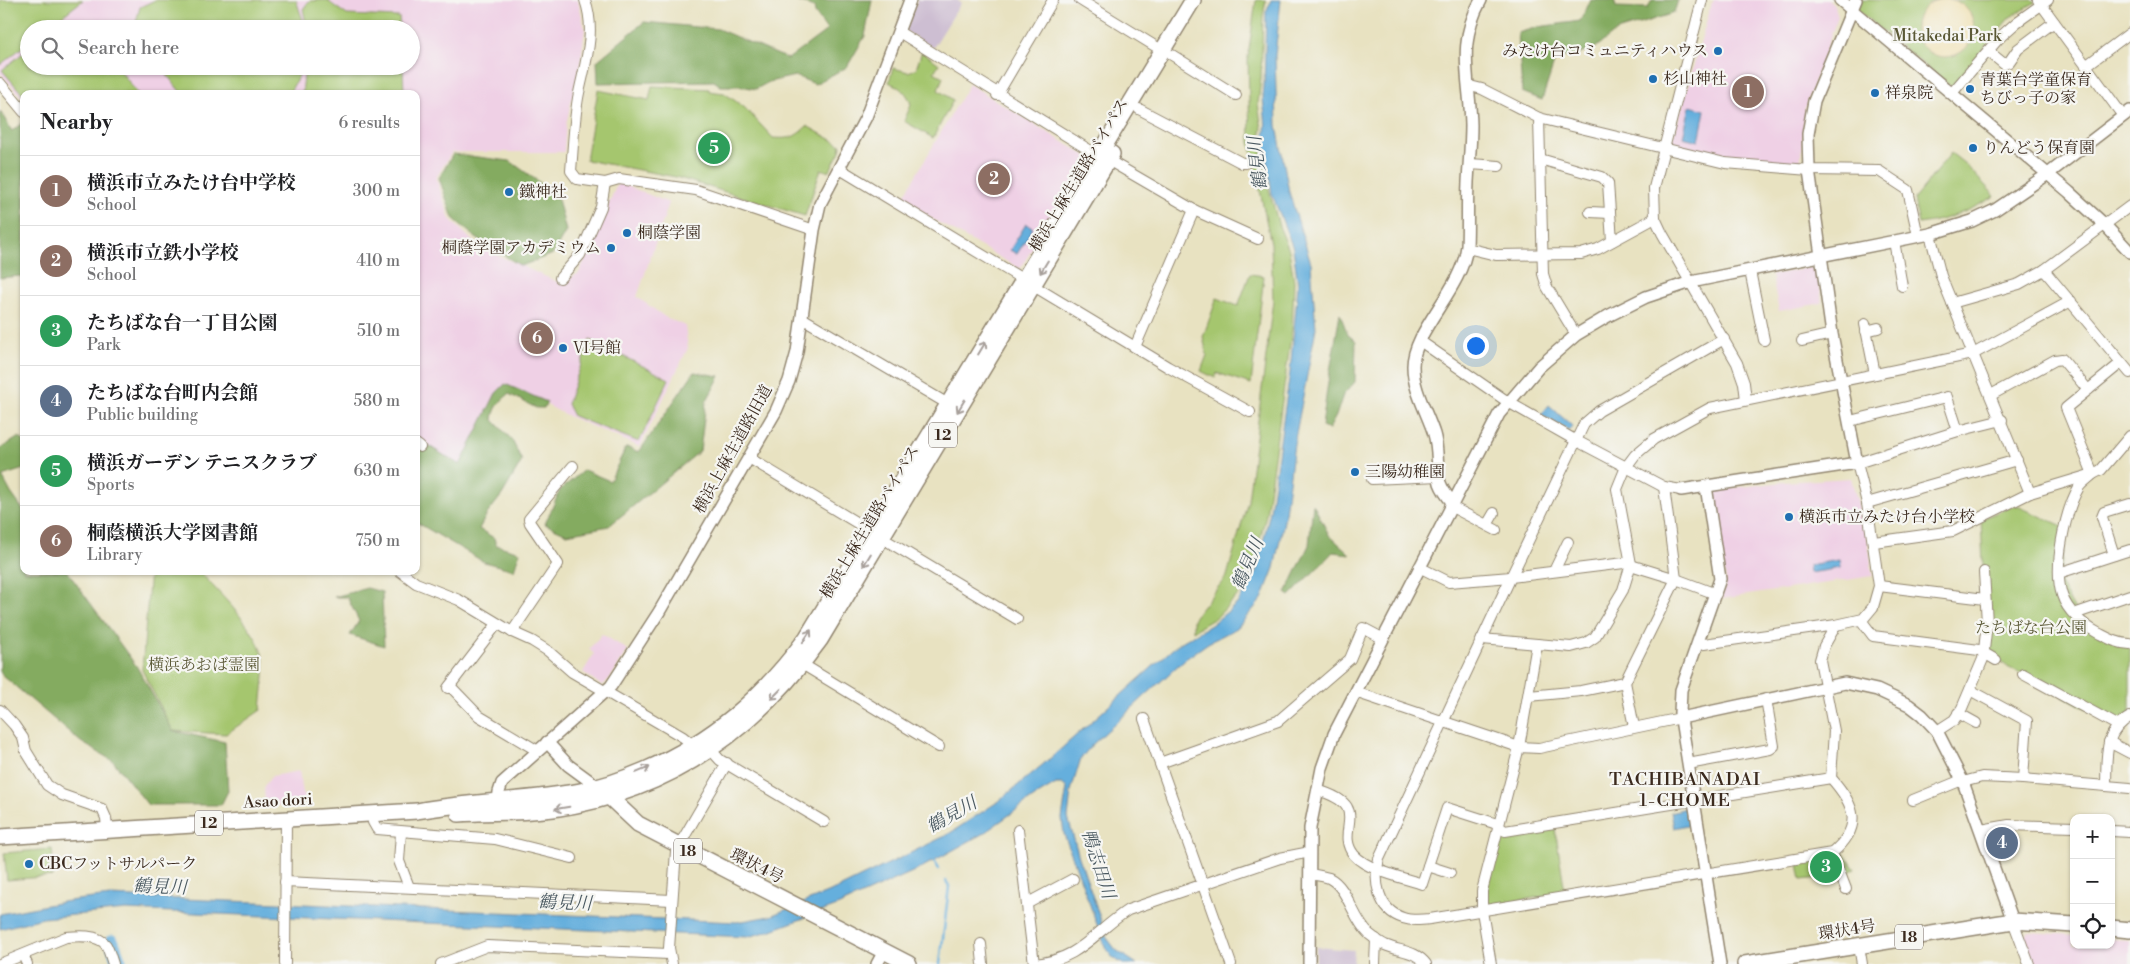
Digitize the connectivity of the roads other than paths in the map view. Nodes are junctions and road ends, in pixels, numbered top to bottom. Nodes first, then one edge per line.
1 (585, 0) edge
2 (910, 0) edge
3 (1052, 0) edge
4 (1080, 0) edge
5 (1193, 0) edge
6 (1204, 0) edge
7 (1481, 0) edge
8 (1702, 0) edge
9 (1840, 0) edge
10 (2043, 1) edge
11 (1854, 5) edge
12 (2054, 22) junction
13 (899, 32) junction
14 (2130, 33) edge
15 (1988, 52) junction
16 (1168, 53) junction
17 (2087, 65) junction
18 (0, 83) edge
19 (1470, 86) junction
20 (1952, 93) junction
21 (997, 94) junction
22 (1236, 95) dead end
23 (20, 107) edge
24 (1139, 109) junction
25 (2126, 113) edge
26 (1539, 118) junction
27 (1664, 148) junction
28 (1104, 158) junction
29 (1540, 159) junction
30 (1246, 163) dead end
31 (1470, 164) junction
32 (1499, 166) dead end
33 (840, 169) junction
34 (1809, 170) junction
35 (2048, 174) junction
36 (605, 183) junction
37 (2130, 206) edge
38 (1194, 210) junction
39 (1590, 212) dead end
40 (1610, 213) junction
41 (1655, 218) junction
42 (2104, 224) junction
43 (814, 230) junction
44 (1924, 235) junction
45 (1258, 239) dead end
46 (1612, 241) junction
47 (1894, 241) junction
48 (1467, 248) junction
49 (2130, 252) edge
50 (1541, 254) junction
51 (1820, 256) junction
52 (2044, 270) junction
53 (1750, 271) junction
54 (560, 278) dead end
55 (1690, 282) junction
56 (1028, 283) junction
57 (1902, 286) dead end
58 (2071, 301) junction
59 (1952, 303) junction
60 (802, 318) junction
61 (1878, 328) dead end
62 (1832, 334) junction
63 (1576, 335) junction
64 (1724, 339) junction
65 (1764, 340) dead end
66 (1420, 341) junction
67 (1802, 341) dead end
68 (1135, 347) junction
69 (1973, 354) junction
70 (2121, 363) junction
71 (2130, 373) edge
72 (1875, 374) junction
73 (1841, 381) junction
74 (2088, 390) junction
75 (1991, 395) junction
76 (1746, 400) junction
77 (1508, 402) junction
78 (948, 404) junction
79 (1250, 412) dead end
80 (2002, 420) junction
81 (1850, 421) junction
82 (1958, 431) junction
83 (2130, 436) edge
84 (1575, 440) junction
85 (750, 458) junction
86 (2017, 460) junction
87 (1857, 463) junction
88 (573, 466) dead end
89 (1626, 467) junction
90 (2093, 474) junction
91 (1439, 476) junction
92 (1372, 479) dead end
93 (1706, 486) junction
94 (1664, 488) junction
95 (1681, 490) joint
96 (2030, 493) junction
97 (1867, 503) junction
98 (1451, 504) junction
99 (2130, 504) edge
100 (1494, 513) dead end
101 (877, 534) junction
102 (1568, 542) dead end
103 (1874, 542) junction
104 (2130, 550) edge
105 (2114, 555) junction
106 (1631, 564) junction
107 (1419, 567) junction
108 (1554, 571) junction
109 (1984, 572) dead end
110 (2059, 573) junction
111 (405, 575) edge
112 (1511, 577) junction
113 (1676, 579) junction
114 (1880, 586) junction
115 (1716, 594) junction
116 (2130, 595) edge
117 (1985, 599) junction
118 (2074, 614) junction
119 (1017, 619) dead end
120 (1861, 620) junction
121 (497, 624) junction
122 (1836, 626) junction
123 (512, 632) junction
124 (1382, 638) junction
125 (1482, 639) junction
126 (1537, 644) junction
127 (2130, 644) edge
128 (1697, 645) junction
129 (1984, 652) junction
130 (1996, 660) dead end
131 (802, 664) junction
132 (2023, 674) dead end
133 (1625, 682) junction
134 (1825, 687) junction
135 (1970, 690) junction
136 (606, 692) junction
137 (1355, 692) junction
138 (1529, 696) junction
139 (1766, 699) junction
140 (0, 710) edge
141 (1958, 713) junction
142 (2130, 717) edge
143 (1681, 718) junction
144 (1144, 719) dead end
145 (1444, 722) junction
146 (1976, 723) dead end
147 (2117, 725) junction
148 (1634, 727) junction
149 (1937, 731) junction
150 (547, 742) junction
151 (2109, 742) junction
152 (694, 746) junction
153 (939, 747) dead end
154 (1519, 747) junction
155 (711, 750) junction
156 (538, 751) junction
157 (2130, 753) edge
158 (1160, 762) junction
159 (727, 763) junction
160 (1688, 764) junction
161 (1831, 778) junction
162 (2023, 779) junction
163 (1962, 781) junction
164 (2106, 784) junction
165 (598, 787) junction
166 (2130, 788) edge
167 (1317, 790) junction
168 (610, 797) junction
169 (1913, 800) dead end
170 (498, 801) junction
171 (1693, 802) junction
172 (417, 810) junction
173 (372, 813) junction
174 (286, 818) junction
175 (824, 822) dead end
176 (1498, 826) junction
177 (2070, 827) edge
178 (107, 829) junction
179 (1018, 830) dead end
180 (1982, 830) junction
181 (2115, 831) edge
182 (2130, 832) edge
183 (401, 833) junction
184 (0, 837) edge
185 (678, 846) junction
186 (1310, 852) junction
187 (1832, 853) junction
188 (572, 858) dead end
189 (1428, 866) junction
190 (1377, 868) junction
191 (1450, 873) dead end
192 (1310, 874) junction
193 (1707, 874) junction
194 (1073, 880) dead end
195 (285, 885) junction
196 (1204, 885) junction
197 (409, 887) junction
198 (1846, 889) dead end
199 (671, 903) junction
200 (1028, 903) junction
201 (1482, 911) junction
202 (2014, 921) junction
203 (2070, 925) edge
204 (2115, 928) edge
205 (2130, 930) edge
206 (1376, 939) junction
207 (981, 944) dead end
208 (1859, 946) junction
209 (670, 955) edge
210 (880, 958) edge
211 (25, 959) edge
212 (0, 964) edge
213 (113, 964) edge
214 (285, 964) edge
215 (441, 964) edge
216 (909, 964) edge
217 (983, 964) edge
218 (1034, 964) edge
219 (1231, 964) edge
220 (1309, 964) edge
221 (1375, 964) edge
222 (1426, 964) edge
223 (1491, 964) edge
224 (1720, 964) edge
225 (1745, 964) edge
226 (1862, 964) edge
227 (2029, 964) edge

1 - 36 street
2 - 13 street, 横浜上麻生道路旧道
3 - 21 street
4 - 16 street
5 - 16 main road, 横浜上麻生道路バイパス / 12
6 - 16 main road, 横浜上麻生道路バイパス / 12
7 - 19 street
8 - 27 street
9 - 11 street
10 - 12 street
10 - 15 street
11 - 20 street
11 - 34 street
12 - 15 street
12 - 17 street
13 - 21 street
13 - 33 street, 横浜上麻生道路旧道
14 - 17 street
15 - 20 street
16 - 22 street
16 - 24 main road, 横浜上麻生道路バイパス / 12
16 - 28 main road, 横浜上麻生道路バイパス / 12
17 - 25 street
18 - 23 street
19 - 26 street
19 - 31 street
20 - 35 street
21 - 28 street
24 - 28 main road, 横浜上麻生道路バイパス / 12
24 - 30 street
25 - 35 street
26 - 27 street
26 - 29 street
27 - 34 street
27 - 41 street
28 - 38 street
28 - 56 main road, 横浜上麻生道路バイパス / 12
29 - 40 street
29 - 50 street
31 - 32 street
31 - 48 street
33 - 43 street, 横浜上麻生道路旧道
33 - 56 street
34 - 44 street
34 - 51 street
35 - 42 street
35 - 44 street
36 - 43 street
36 - 54 street
37 - 42 street
38 - 45 street
38 - 68 street
39 - 40 street
40 - 46 street
41 - 46 street
41 - 55 street
42 - 49 street
42 - 52 street
43 - 60 street, 横浜上麻生道路旧道
44 - 47 street
44 - 59 street
46 - 50 street
47 - 51 street
47 - 57 street
48 - 50 street
48 - 66 street
50 - 63 street
51 - 53 street
51 - 62 street
52 - 58 street
52 - 59 street
53 - 55 street
53 - 65 street
55 - 63 street
55 - 64 street
56 - 68 street
78 -> 56 main road, 横浜上麻生道路バイパス / 12
56 -> 101 main road, 横浜上麻生道路バイパス / 12
58 - 69 street
58 - 70 street
59 - 69 street
60 - 78 street
60 - 85 street, 横浜上麻生道路旧道
61 - 72 street
62 - 67 street
62 - 73 street
63 - 77 street
64 - 76 street
64 - 84 street
66 - 77 street
66 - 91 street
68 - 79 street
69 - 72 street
69 - 75 street
70 - 71 street
70 - 74 street
72 - 73 street
73 - 76 street
73 - 81 street
74 - 75 street
74 - 90 street
75 - 80 street
76 - 89 street
77 - 84 street
77 - 98 street
78 - 101 main road, 横浜上麻生道路バイパス / 12
80 - 82 street
80 - 86 street
81 - 82 street
81 - 87 street
82 - 87 street
83 - 90 street
84 - 89 street
84 - 112 street
85 - 101 street
85 - 136 street, 横浜上麻生道路旧道
86 - 96 street
86 - 97 street
87 - 93 street
87 - 97 street
88 - 123 street
89 - 94 street
89 - 106 street
90 - 96 street
90 - 110 street
91 - 92 street
91 - 98 street
93 - 95 street
93 - 115 street
94 - 95 street
94 - 113 street
96 - 103 street
97 - 103 street
98 - 100 street
98 - 107 street
99 - 105 street
101 - 119 street
101 -> 131 main road, 横浜上麻生道路バイパス / 12
152 -> 101 main road, 横浜上麻生道路バイパス / 12
102 - 108 street
103 - 114 street
104 - 105 street
105 - 110 street
106 - 108 street
106 - 113 street
106 - 126 street
107 - 112 street
107 - 124 street
108 - 112 street
109 - 117 street
110 - 118 street
111 - 121 street
112 - 125 street
113 - 115 street
113 - 133 street
114 - 117 street
114 - 120 street
115 - 128 street
116 - 118 street
117 - 129 street
118 - 127 street
120 - 122 street
120 - 129 street
121 - 123 street
121 - 156 street
122 - 128 street
122 - 134 street
123 - 136 street
124 - 137 street
124 - 158 street
125 - 126 street
125 - 145 street
126 - 138 street
128 - 143 street
129 - 130 street
129 - 135 street
131 - 153 street
131 -> 155 main road, 横浜上麻生道路バイパス / 12
132 - 147 street
133 - 138 street
133 - 148 street
134 - 139 street
134 - 149 street
134 - 161 street
135 - 141 street
135 - 162 street
136 - 150 street, 横浜上麻生道路旧道
136 - 152 street
137 - 145 street
137 - 167 street
138 - 154 street
139 - 143 street
139 - 160 street
140 - 178 street
141 - 146 street
141 - 149 street
142 - 147 street
143 - 148 street
143 - 160 street
144 - 158 street
145 - 154 street
145 - 190 street
147 - 151 street
148 - 154 street
149 - 163 street
150 - 156 street, 横浜上麻生道路旧道
150 - 165 street
151 - 157 street
151 - 164 street
165 -> 152 main road, 横浜上麻生道路バイパス / 12
154 - 176 street
155 - 159 street
155 - 168 main road, 横浜上麻生道路バイパス / 12
156 - 170 street, 横浜上麻生道路旧道
158 - 196 street
159 - 175 street
159 - 185 street
160 - 171 street
161 - 171 street
161 - 187 street
162 - 163 street
162 - 164 street
163 - 169 street
163 - 180 street
164 - 166 street
165 - 168 main road, 環状4号 / 18
165 - 170 main road, 横浜上麻生道路バイパス / 12
167 - 186 street
167 - 190 street
168 -> 172 main road, 横浜上麻生道路バイパス / 12
168 - 185 main road, 環状4号 / 18
170 - 172 main road, Asao dori / 12
171 - 176 street
171 - 193 street
172 - 173 main road, Asao dori / 12
173 - 174 main road, Asao dori / 12
173 - 183 street
174 - 178 main road, Asao dori / 12
174 - 195 street
176 - 189 street
176 - 201 street
177 - 180 street
178 - 184 main road, Asao dori / 12
179 - 200 street
180 - 202 street
181 - 182 street
183 - 188 street
183 - 197 street
185 - 199 street
185 - 210 main road, 環状4号 / 18
186 - 192 street
186 - 196 street
187 - 193 street
187 - 198 street
189 - 190 street
189 - 191 street
190 - 201 street
192 - 206 street
192 - 220 street
193 - 201 street
193 - 224 street
194 - 200 street
195 - 197 street
195 - 214 street
196 - 218 street
196 - 219 street
197 - 199 street
199 - 209 street
200 - 218 street
201 - 223 street
202 - 203 main road, 環状4号 / 18
202 - 208 main road, 環状4号 / 18
202 - 227 street
204 - 205 main road
206 - 221 street
206 - 222 street
207 - 217 street
208 - 225 main road, 環状4号 / 18
208 - 226 street
209 - 215 street
210 - 216 main road, 環状4号 / 18
211 - 212 street
211 - 213 street

